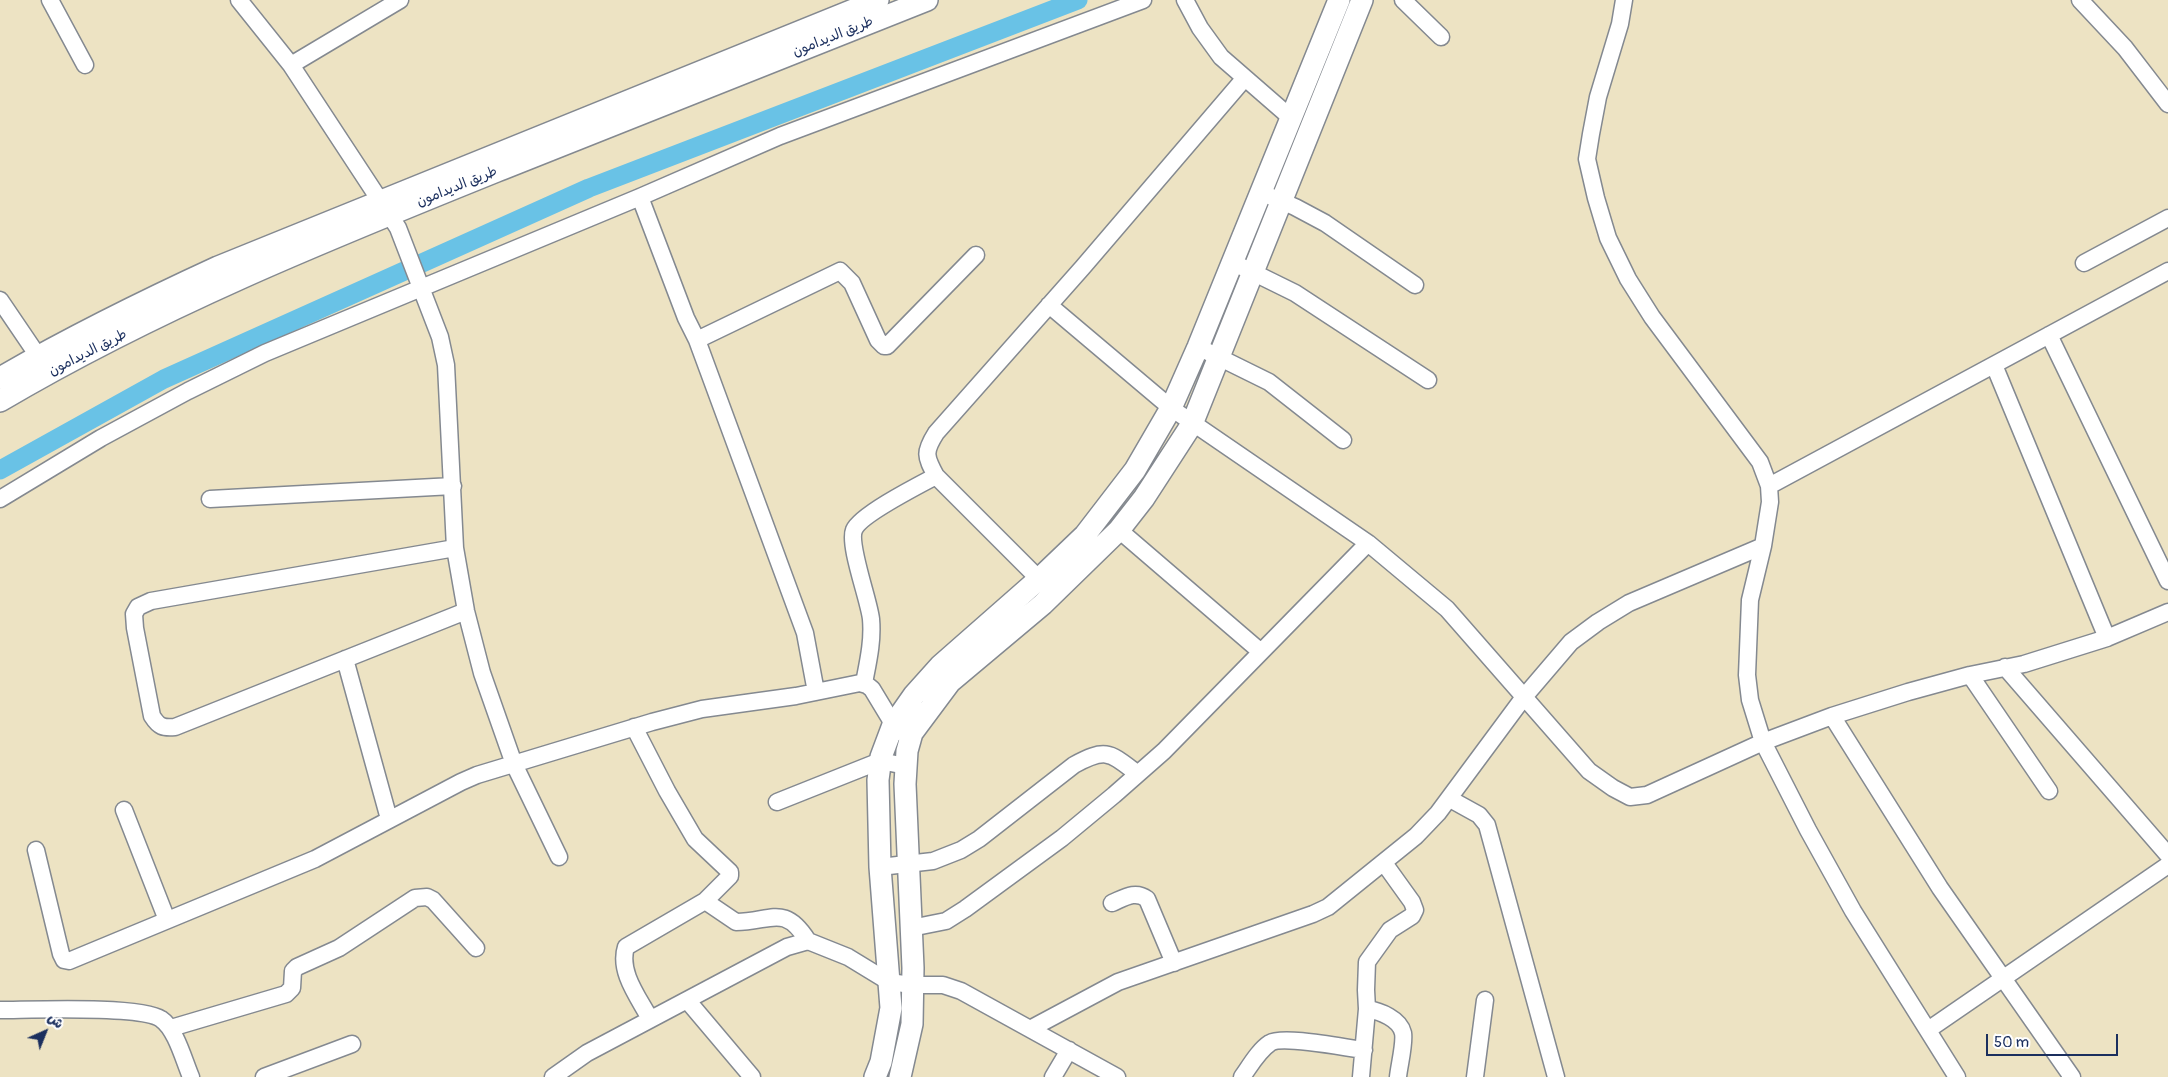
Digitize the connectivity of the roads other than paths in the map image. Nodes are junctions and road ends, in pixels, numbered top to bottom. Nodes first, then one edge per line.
1 (50, 0) edge
2 (239, 0) edge
3 (400, 0) edge
4 (878, 0) edge
5 (927, 0) edge
6 (1143, 0) edge
7 (1185, 0) edge
8 (1340, 0) edge
9 (1362, 0) edge
10 (1403, 0) edge
11 (1624, 0) edge
12 (2080, 0) edge
13 (1440, 37) dead end
14 (85, 65) dead end
15 (291, 65) junction
16 (1244, 79) junction
17 (2168, 104) edge
18 (1290, 117) junction
19 (1260, 192) junction
20 (640, 197) junction
21 (1282, 201) junction
22 (389, 214) junction
23 (2168, 218) edge
24 (976, 255) dead end
25 (1232, 262) junction
26 (2084, 263) dead end
27 (1253, 271) junction
28 (2168, 271) edge
29 (420, 280) junction
30 (1415, 286) dead end
31 (0, 300) edge
32 (1049, 305) junction
33 (2049, 335) junction
34 (697, 340) junction
35 (1198, 348) junction
36 (38, 356) junction
37 (1217, 357) junction
38 (1994, 365) junction
39 (0, 378) edge
40 (1428, 380) dead end
41 (0, 402) edge
42 (1171, 408) junction
43 (1192, 424) junction
44 (1343, 440) dead end
45 (936, 476) junction
46 (453, 486) junction
47 (1770, 486) junction
48 (0, 499) edge
49 (210, 499) dead end
50 (1120, 530) junction
51 (1368, 543) junction
52 (1763, 546) junction
53 (455, 548) junction
54 (1040, 579) junction
55 (2168, 582) edge
56 (466, 611) junction
57 (2168, 612) edge
58 (2107, 638) junction
59 (1261, 652) junction
60 (345, 659) junction
61 (2005, 668) junction
62 (1970, 675) junction
63 (864, 683) junction
64 (816, 692) junction
65 (1524, 697) junction
66 (1832, 716) junction
67 (893, 725) junction
68 (634, 727) junction
69 (1763, 742) junction
70 (907, 756) junction
71 (880, 761) junction
72 (514, 764) junction
73 (1138, 774) junction
74 (2049, 791) dead end
75 (1450, 799) junction
76 (777, 802) dead end
77 (124, 810) dead end
78 (389, 819) junction
79 (36, 850) dead end
80 (2168, 855) edge
81 (559, 857) dead end
82 (1384, 863) junction
83 (908, 864) junction
84 (2168, 865) edge
85 (880, 867) junction
86 (705, 901) junction
87 (1112, 903) dead end
88 (168, 920) junction
89 (910, 928) junction
90 (808, 941) junction
91 (476, 948) dead end
92 (1174, 963) junction
93 (2003, 979) junction
94 (889, 982) junction
95 (912, 985) junction
96 (687, 1000) junction
97 (1485, 1000) dead end
98 (0, 1010) edge
99 (1367, 1010) junction
100 (650, 1019) junction
101 (170, 1028) junction
102 (1030, 1029) junction
103 (1928, 1030) junction
104 (352, 1044) dead end
105 (1069, 1050) junction
106 (1364, 1050) junction
107 (191, 1077) edge
108 (264, 1077) edge
109 (553, 1077) edge
110 (752, 1077) edge
111 (875, 1077) edge
112 (900, 1077) edge
113 (1053, 1077) edge
114 (1117, 1077) edge
115 (1242, 1077) edge
116 (1361, 1077) edge
117 (1398, 1077) edge
118 (1475, 1077) edge
119 (1556, 1077) edge
120 (1957, 1077) edge
121 (2072, 1077) edge

1 - 14 street
2 - 15 street
3 - 15 street
4 - 22 street, طريق الديدامون
5 - 22 street, طريق الديدامون
6 - 20 street
7 - 16 street
8 - 18 street
9 - 21 street
10 - 13 street
11 - 47 street
12 - 17 street
15 - 22 street
16 - 18 street
16 - 32 street
18 - 19 street
19 - 21 street
19 - 25 street
20 - 29 street
20 - 34 street
21 - 27 street
21 - 30 street
22 - 29 street
22 - 36 street, طريق الديدامون
22 - 41 street, طريق الديدامون
23 - 26 street
24 - 34 street
25 - 27 street
25 - 35 street
27 - 37 street
27 - 40 street
28 - 33 street
29 - 46 street
29 - 48 street
31 - 36 street
32 - 42 street
32 - 45 street
33 - 38 street
33 - 55 street
34 - 64 street
35 - 37 street
35 - 42 street
36 - 39 street, طريق الديدامون
37 - 43 street
37 - 44 street
38 - 47 street
38 - 58 street
42 - 43 street
42 - 54 street
43 - 50 street
43 - 51 street
45 - 54 street
45 - 63 street
46 - 49 street
46 - 53 street
47 - 52 street
50 - 59 street
50 - 70 street
51 - 59 street
51 - 65 street
52 - 65 street
52 - 69 street
53 - 56 street
53 - 60 street
54 - 67 street
56 - 60 street
56 - 72 street
57 - 58 street
58 - 61 street
59 - 73 street
60 - 78 street
61 - 62 street
61 - 80 street
62 - 66 street
62 - 74 street
63 - 64 street
63 - 67 street
64 - 68 street
65 - 69 street
65 - 75 street
66 - 69 street
66 - 93 street
67 - 70 street
67 - 71 street
68 - 72 street
68 - 86 street
69 - 103 street
70 - 71 street
70 - 83 street
71 - 76 street
71 - 85 street
72 - 78 street
72 - 81 street
73 - 83 street
73 - 89 street
75 - 82 street
75 - 119 street
77 - 88 street
78 - 88 street
79 - 88 street
82 - 92 street
82 - 99 street
83 - 85 street
83 - 89 street
84 - 93 street
85 - 94 street
86 - 90 street
86 - 100 street
87 - 92 street
89 - 95 street
90 - 94 street
90 - 96 street
91 - 101 street
92 - 102 street
93 - 103 street
93 - 121 street
94 - 95 street
94 - 111 street
95 - 102 street
95 - 112 street
96 - 100 street
96 - 110 street
97 - 118 street
98 - 101 street
99 - 106 street
99 - 117 street
100 - 109 street
101 - 107 street
102 - 105 street
103 - 120 street
104 - 108 street
105 - 113 street
105 - 114 street
106 - 115 street
106 - 116 street

